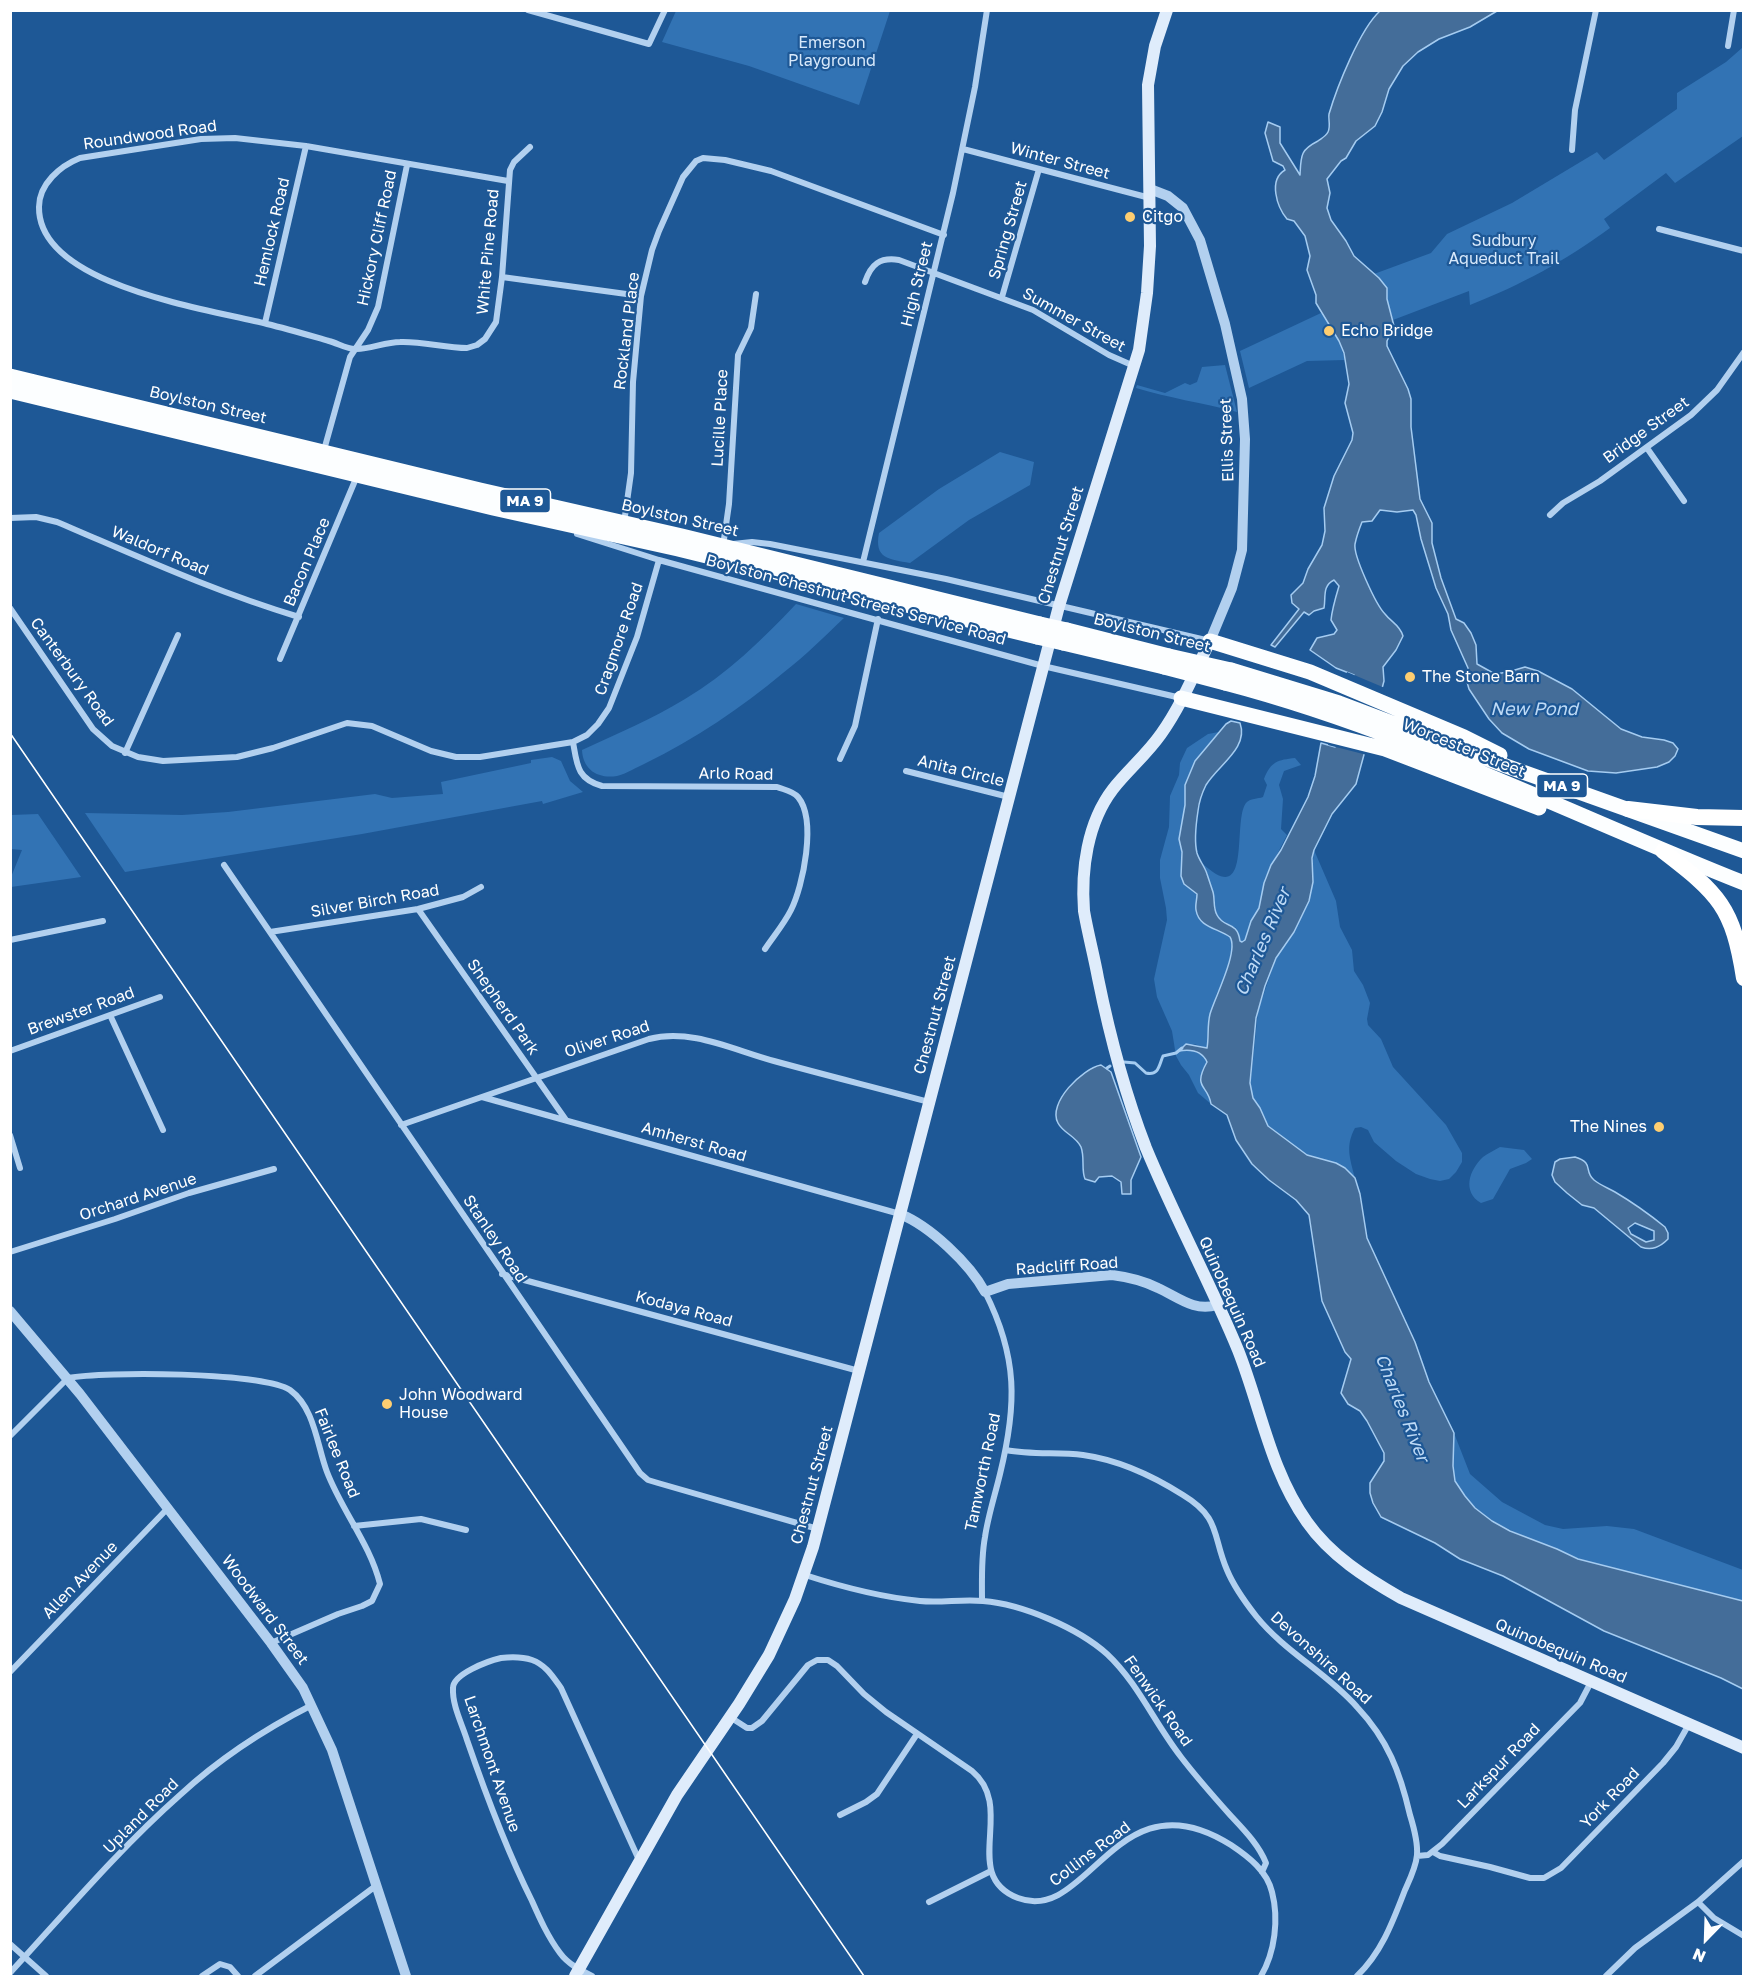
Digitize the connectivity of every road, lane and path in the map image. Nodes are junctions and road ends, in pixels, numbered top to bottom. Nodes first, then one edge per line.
1 (528, 10) edge
2 (665, 10) edge
3 (987, 10) edge
4 (1167, 10) edge
5 (1596, 10) edge
6 (1734, 10) edge
7 (1728, 46) dead end
8 (306, 146) junction
9 (530, 147) dead end
10 (963, 149) junction
11 (1572, 150) dead end
12 (407, 165) junction
13 (1040, 169) junction
14 (508, 181) junction
15 (1150, 194) junction
16 (1659, 229) dead end
17 (944, 235) junction
18 (1743, 251) edge
19 (934, 273) junction
20 (502, 277) junction
21 (865, 282) dead end
22 (756, 294) dead end
23 (641, 296) junction
24 (1002, 297) junction
25 (265, 323) junction
26 (355, 349) junction
27 (1743, 352) edge
28 (1134, 366) junction
29 (10, 376) edge
30 (10, 391) edge
31 (1647, 448) junction
32 (324, 451) junction
33 (357, 475) junction
34 (1684, 501) dead end
35 (1550, 515) dead end
36 (527, 516) junction
37 (10, 518) edge
38 (624, 523) junction
39 (722, 546) junction
40 (659, 560) junction
41 (863, 562) junction
42 (1059, 606) junction
43 (10, 608) edge
44 (299, 617) junction
45 (878, 620) junction
46 (1038, 630) junction
47 (177, 635) dead end
48 (1210, 641) junction
49 (280, 659) dead end
50 (1043, 666) junction
51 (1182, 698) junction
52 (1337, 710) joint
53 (1379, 725) junction
54 (573, 742) junction
55 (125, 753) junction
56 (220, 759) joint
57 (840, 759) dead end
58 (906, 771) dead end
59 (1009, 798) junction
60 (1628, 809) junction
61 (1743, 818) edge
62 (1663, 851) junction
63 (1743, 851) edge
64 (224, 865) dead end
65 (1743, 883) edge
66 (481, 887) dead end
67 (418, 909) junction
68 (103, 921) dead end
69 (270, 932) junction
70 (10, 940) edge
71 (765, 949) dead end
72 (1743, 978) edge
73 (160, 997) dead end
74 (110, 1015) junction
75 (10, 1051) edge
76 (536, 1077) junction
77 (481, 1096) junction
78 (929, 1102) junction
79 (566, 1120) junction
80 (401, 1125) junction
81 (163, 1130) dead end
82 (10, 1135) edge
83 (20, 1168) dead end
84 (274, 1169) dead end
85 (900, 1214) junction
86 (10, 1251) edge
87 (502, 1274) junction
88 (985, 1292) junction
89 (1217, 1305) junction
90 (10, 1311) edge
91 (860, 1371) junction
92 (68, 1378) junction
93 (10, 1436) edge
94 (1006, 1450) junction
95 (169, 1508) junction
96 (354, 1526) junction
97 (818, 1529) junction
98 (466, 1530) dead end
99 (805, 1575) junction
100 (982, 1601) junction
101 (272, 1643) junction
102 (10, 1672) edge
103 (1591, 1682) junction
104 (312, 1705) junction
105 (730, 1717) junction
106 (1689, 1723) junction
107 (917, 1734) junction
108 (1743, 1748) edge
109 (840, 1815) dead end
110 (1433, 1852) junction
111 (1417, 1856) junction
112 (639, 1860) junction
113 (1743, 1861) edge
114 (991, 1871) junction
115 (1262, 1872) junction
116 (376, 1885) junction
117 (929, 1902) dead end
118 (1698, 1902) junction
119 (1743, 1936) edge
120 (10, 1944) edge
121 (25, 1957) junction
122 (10, 1973) edge
123 (577, 1973) edge
124 (46, 1977) edge
125 (202, 1977) edge
126 (238, 1977) edge
127 (255, 1977) edge
128 (406, 1977) edge
129 (592, 1977) edge
130 (1262, 1977) edge
131 (1358, 1977) edge
132 (1606, 1977) edge

1 - 2 street
3 - 10 street, High Street
4 - 15 main road, Chestnut Street
5 - 11 street
6 - 7 street
8 - 12 street, Roundwood Road
8 - 25 street, Hemlock Road
8 - 25 street, Roundwood Road
9 - 14 street, White Pine Road
10 - 13 street, Winter Street
10 - 17 street, High Street
12 - 14 street, Roundwood Road
12 - 26 street, Hickory Cliff Road
13 - 15 street, Winter Street
13 - 24 street, Spring Street
14 - 20 street, White Pine Road
15 - 28 main road, Chestnut Street
15 - 48 street, Ellis Street
16 - 18 street
17 - 19 street, High Street
17 - 23 street, Rockland Place
19 - 21 street, Summer Street
19 - 24 street, Summer Street
19 - 41 street, High Street
20 - 23 street
20 - 26 street, White Pine Road
22 - 39 street, Lucille Place
23 - 38 street, Rockland Place
24 - 28 street, Summer Street
25 - 26 street, Roundwood Road
26 - 32 street, Hickory Cliff Road
27 - 31 street, Bridge Street
28 - 42 main road, Chestnut Street
29 - 32 highway, Boylston Street / MA 9
30 - 33 highway, Boylston Street / MA 9
31 - 34 street
31 - 35 street, Bridge Street
32 - 38 highway, Boylston Street / MA 9
33 - 36 highway, Boylston Street / MA 9
33 - 44 street, Bacon Place
36 - 40 street, Boylston-Chestnut Streets Service Road
36 - 46 highway, Boylston Street / MA 9
37 - 44 street, Waldorf Road
38 - 39 highway, Boylston Street / MA 9
39 - 41 street, Boylston-Chestnut Streets Service Road
39 - 46 highway, Boylston Street / MA 9
40 - 45 street, Boylston-Chestnut Streets Service Road
40 - 54 street, Cragmore Road
41 - 42 street, Boylston-Chestnut Streets Service Road
42 - 48 street, Boylston-Chestnut Streets Service Road
42 - 50 main road, Chestnut Street
43 - 55 street, Canterbury Road
44 - 49 street, Bacon Place
45 - 50 street, Boylston-Chestnut Streets Service Road
45 - 57 street
46 - 52 highway, Boylston Street / MA 9, bridge
47 - 55 street
48 - 51 main road, Quinobequin Road
48 - 53 highway
50 - 51 street, Boylston-Chestnut Streets Service Road
50 - 59 main road, Chestnut Street
51 - 53 highway
51 - 89 main road, Quinobequin Road
52 - 53 highway, Worcester Street / MA 9
53 - 60 highway, MA 9
53 - 62 highway, Worcester Street / MA 9
54 - 56 street, Cragmore Road
54 - 71 street, Arlo Road
55 - 56 street, Canterbury Road
58 - 59 street, Anita Circle
59 - 78 main road, Chestnut Street
60 - 61 highway
60 - 63 highway, MA 9
62 - 65 highway, Worcester Street / MA 9
62 - 72 highway
64 - 69 street, Stanley Road
66 - 67 street, Silver Birch Road
67 - 69 street, Silver Birch Road
67 - 76 street, Shepherd Park
68 - 70 street
69 - 80 street, Stanley Road
73 - 74 street, Brewster Road
74 - 75 street, Brewster Road
74 - 81 street
76 - 77 street, Oliver Road
76 - 78 street, Oliver Road
76 - 79 street, Shepherd Park
77 - 79 street, Amherst Road
77 - 80 street, Oliver Road
78 - 85 main road, Chestnut Street
79 - 85 street, Amherst Road
80 - 87 street, Stanley Road
82 - 83 street
84 - 86 street, Orchard Avenue
85 - 88 street, Tamworth Road
85 - 91 main road, Chestnut Street
87 - 91 street, Kodaya Road
87 - 97 street, Stanley Road
88 - 89 street, Radcliff Road
88 - 94 street, Tamworth Road
89 - 103 main road, Quinobequin Road
90 - 92 street, Woodward Street
91 - 97 main road, Chestnut Street
92 - 93 street
92 - 95 street, Woodward Street
92 - 96 street, Fairlee Road
94 - 100 street, Tamworth Road
94 - 111 street, Devonshire Road
95 - 101 street, Woodward Street
95 - 102 street, Allen Avenue
96 - 98 street
96 - 101 street, Fairlee Road
97 - 99 main road, Chestnut Street
99 - 100 street, Fenwick Road
99 - 105 main road, Chestnut Street
100 - 115 street, Fenwick Road
101 - 104 street, Woodward Street
103 - 106 main road, Quinobequin Road
103 - 110 street, Larkspur Road
104 - 116 street, Woodward Street
104 - 121 street, Upland Road
105 - 107 street
105 - 112 main road, Chestnut Street
106 - 108 main road, Quinobequin Road
106 - 110 street, York Road
107 - 109 street
107 - 114 street
110 - 111 street
111 - 131 street, Devonshire Road
112 - 123 main road, Chestnut Street
112 - 123 street, Larchmont Avenue
113 - 118 street
114 - 115 street, Collins Road
114 - 117 street
115 - 130 street, Collins Road
116 - 127 street
116 - 128 street, Woodward Street
118 - 119 street
118 - 132 street
120 - 121 street
121 - 122 street, Upland Road
121 - 124 street
123 - 129 street
125 - 126 street

